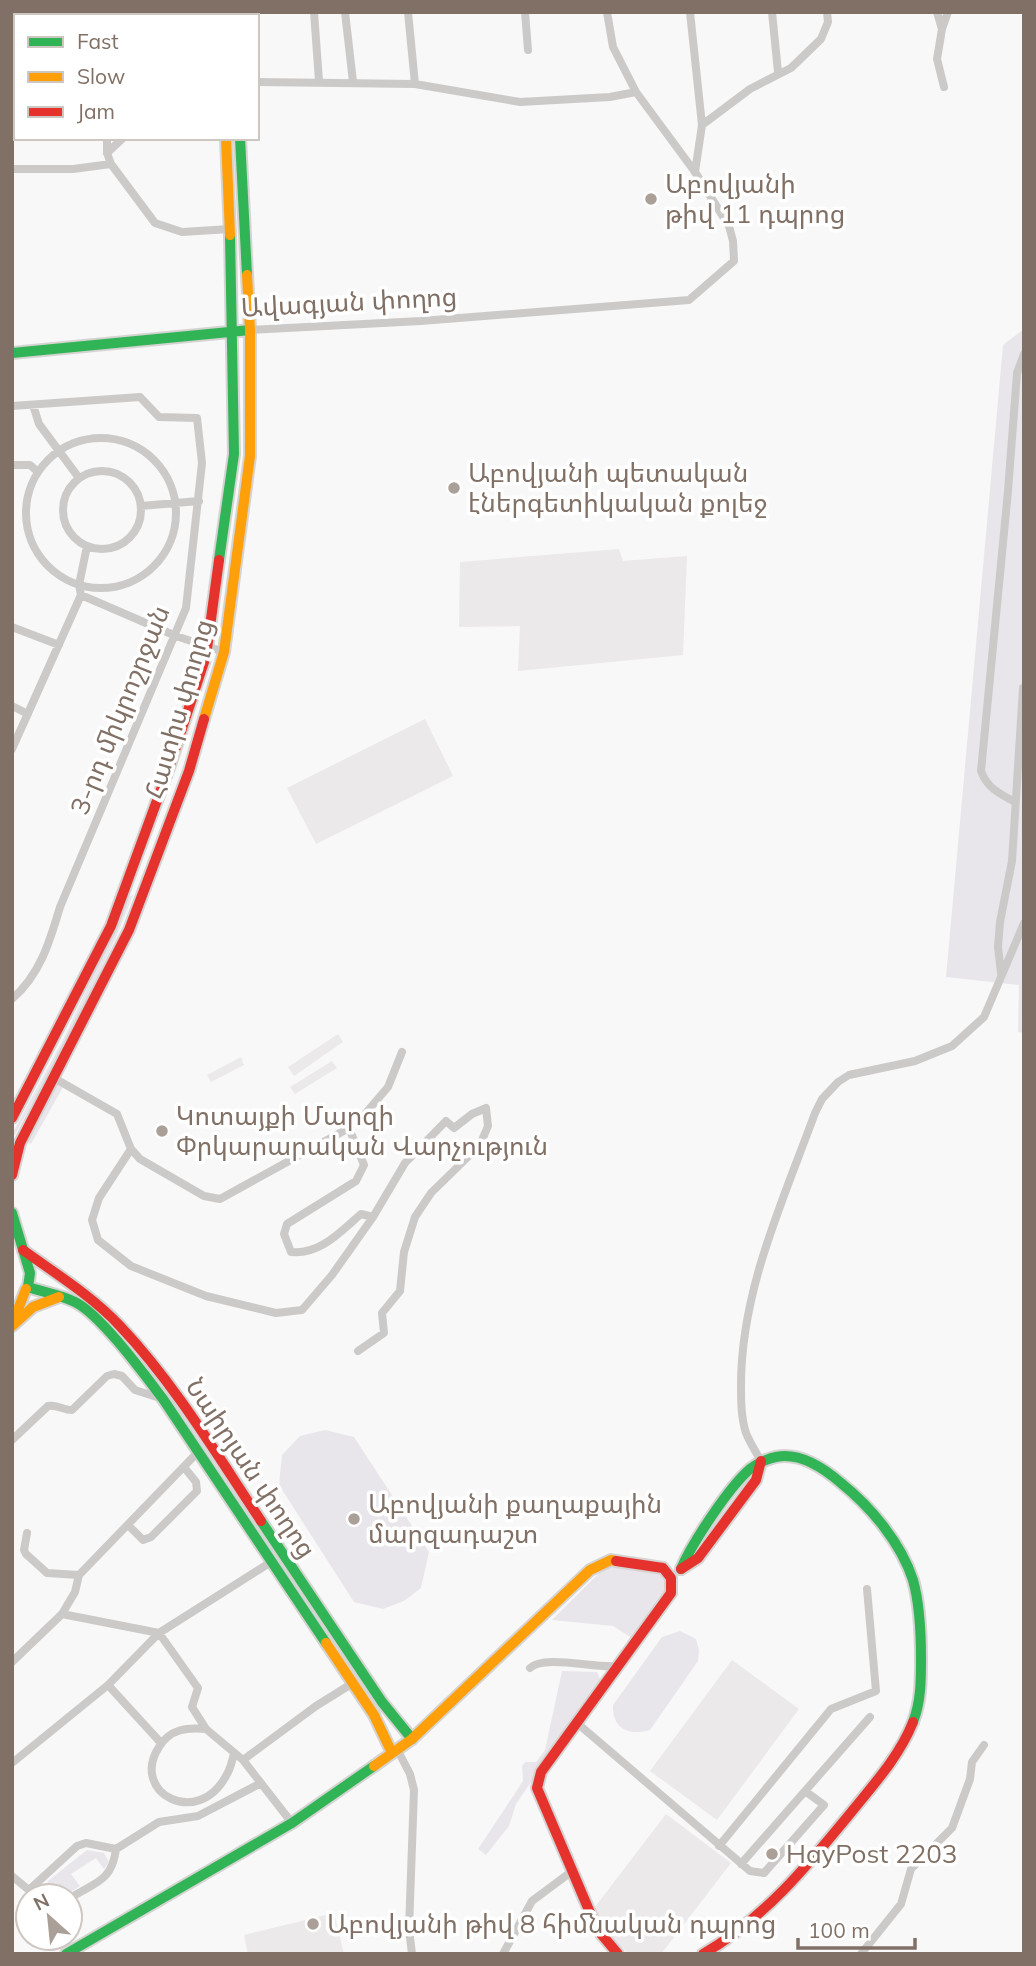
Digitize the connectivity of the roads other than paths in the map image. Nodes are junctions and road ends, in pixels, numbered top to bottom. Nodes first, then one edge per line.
1 (314, 12) edge
2 (345, 12) edge
3 (408, 12) edge
4 (525, 12) edge
5 (607, 12) edge
6 (690, 12) edge
7 (772, 12) edge
8 (827, 12) edge
9 (937, 12) edge
10 (948, 12) edge
11 (942, 29) junction
12 (528, 50) dead end
13 (778, 72) junction
14 (319, 81) junction
15 (259, 82) edge
16 (353, 82) junction
17 (415, 84) junction
18 (944, 88) dead end
19 (636, 92) junction
20 (702, 125) junction
21 (107, 140) edge
22 (121, 140) edge
23 (226, 140) edge
24 (240, 140) edge
25 (107, 153) junction
26 (111, 164) junction
27 (12, 169) edge
28 (695, 172) junction
29 (230, 229) junction
30 (250, 330) junction
31 (233, 331) junction
32 (12, 353) edge
33 (1024, 354) edge
34 (33, 405) junction
35 (12, 406) edge
36 (58, 451) junction
37 (12, 465) edge
38 (37, 471) junction
39 (79, 478) junction
40 (199, 501) junction
41 (177, 503) junction
42 (141, 506) junction
43 (86, 545) junction
44 (79, 585) junction
45 (81, 595) junction
46 (13, 630) edge
47 (176, 636) junction
48 (59, 645) junction
49 (208, 646) junction
50 (225, 652) junction
51 (1023, 688) edge
52 (12, 706) edge
53 (28, 714) junction
54 (12, 748) edge
55 (1015, 802) junction
56 (1024, 923) edge
57 (1001, 976) junction
58 (12, 999) edge
59 (402, 1052) dead end
60 (54, 1078) junction
61 (12, 1118) edge
62 (349, 1128) junction
63 (131, 1149) junction
64 (12, 1175) edge
65 (12, 1214) edge
66 (373, 1217) junction
67 (23, 1250) junction
68 (27, 1288) junction
69 (12, 1291) edge
70 (61, 1297) junction
71 (12, 1324) edge
72 (358, 1352) dead end
73 (163, 1399) junction
74 (12, 1440) edge
75 (197, 1453) junction
76 (761, 1461) junction
77 (184, 1467) junction
78 (128, 1525) junction
79 (27, 1533) dead end
80 (271, 1562) junction
81 (79, 1575) junction
82 (670, 1577) junction
83 (867, 1589) dead end
84 (62, 1614) junction
85 (159, 1633) junction
86 (12, 1662) edge
87 (617, 1666) junction
88 (530, 1668) dead end
89 (353, 1683) junction
90 (108, 1685) junction
91 (870, 1717) dead end
92 (577, 1723) junction
93 (206, 1729) junction
94 (412, 1738) junction
95 (161, 1743) junction
96 (984, 1745) dead end
97 (394, 1751) junction
98 (234, 1754) junction
99 (243, 1760) junction
100 (12, 1763) edge
101 (261, 1783) junction
102 (805, 1791) junction
103 (292, 1823) junction
104 (719, 1846) junction
105 (116, 1849) junction
106 (741, 1864) junction
107 (571, 1872) junction
108 (43, 1882) edge
109 (84, 1890) edge
110 (66, 1954) edge
111 (412, 1954) edge
112 (503, 1954) edge
113 (618, 1954) edge
114 (703, 1954) edge
115 (861, 1954) edge

1 - 14 street
2 - 16 street
3 - 17 street
4 - 12 street
5 - 19 street
6 - 20 street
7 - 13 street
8 - 13 street
9 - 11 street
10 - 11 street
11 - 18 street
13 - 20 street
14 - 15 street
14 - 16 street
16 - 17 street
17 - 19 street
19 - 28 street
20 - 28 street
21 - 25 street
22 - 25 street
23 - 29 street, Հատիս փողոց
24 - 30 street, Հատիս փողոց
25 - 26 street
26 - 27 street
26 - 29 street
28 - 30 street, Ավագյան փողոց
29 - 31 street, Հատիս փողոց
30 - 31 street, Ավագյան փողոց
30 - 50 street, Հատիս փողոց
31 - 32 street, Ավագյան փողոց
31 - 49 street, Հատիս փողոց
33 - 55 street
34 - 35 street
34 - 36 street
34 - 40 street, 3-րդ միկրոշրջան
36 - 38 street
36 - 39 street
36 - 41 street
37 - 38 street
38 - 44 street
39 - 42 street
39 - 43 street
40 - 41 street
40 - 47 street, 3-րդ միկրոշրջան
41 - 42 street
41 - 44 street
42 - 43 street
43 - 44 street
44 - 45 street
45 - 47 street
45 - 48 street
46 - 48 street
47 - 49 street
47 - 58 street, 3-րդ միկրոշրջան
48 - 53 street
49 - 50 street
49 - 61 street, Հատիս փողոց
50 - 60 street, Հատիս փողոց
51 - 55 street
52 - 53 street
53 - 54 street
55 - 57 street
56 - 57 street
57 - 76 street
59 - 62 street
60 - 63 street
60 - 64 street, Հատիս փողոց
62 - 63 street
62 - 66 street
63 - 66 street
65 - 67 street
66 - 72 street
67 - 68 street
67 - 94 street, Նաիրյան փողոց
68 - 69 street
68 - 70 street, Նաիրյան փողոց
68 - 71 street
70 - 71 street
70 - 73 street, Նաիրյան փողոց
73 - 74 street
73 - 75 street, Նաիրյան փողոց
75 - 77 street
75 - 80 street, Նաիրյան փողոց
76 - 82 street
76 - 114 street
77 - 78 street
77 - 78 street
78 - 81 street
79 - 81 street
80 - 85 street
80 - 89 street, Նաիրյան փողոց
81 - 84 street
82 - 87 street
82 - 94 street
83 - 104 street
84 - 85 street
84 - 86 street
85 - 90 street
85 - 93 street
87 - 88 street
87 - 92 street
89 - 97 street, Նաիրյան փողոց
89 - 99 street
90 - 95 street
90 - 100 street
91 - 102 street
92 - 104 street
92 - 107 street
93 - 95 street
93 - 98 street
94 - 97 street
95 - 98 street
96 - 115 street
97 - 103 street
97 - 111 street
98 - 99 street
99 - 101 street
101 - 103 street
101 - 105 street
102 - 106 street
102 - 106 street
103 - 110 street
104 - 106 street
105 - 108 street
105 - 109 street
107 - 112 street
107 - 113 street

